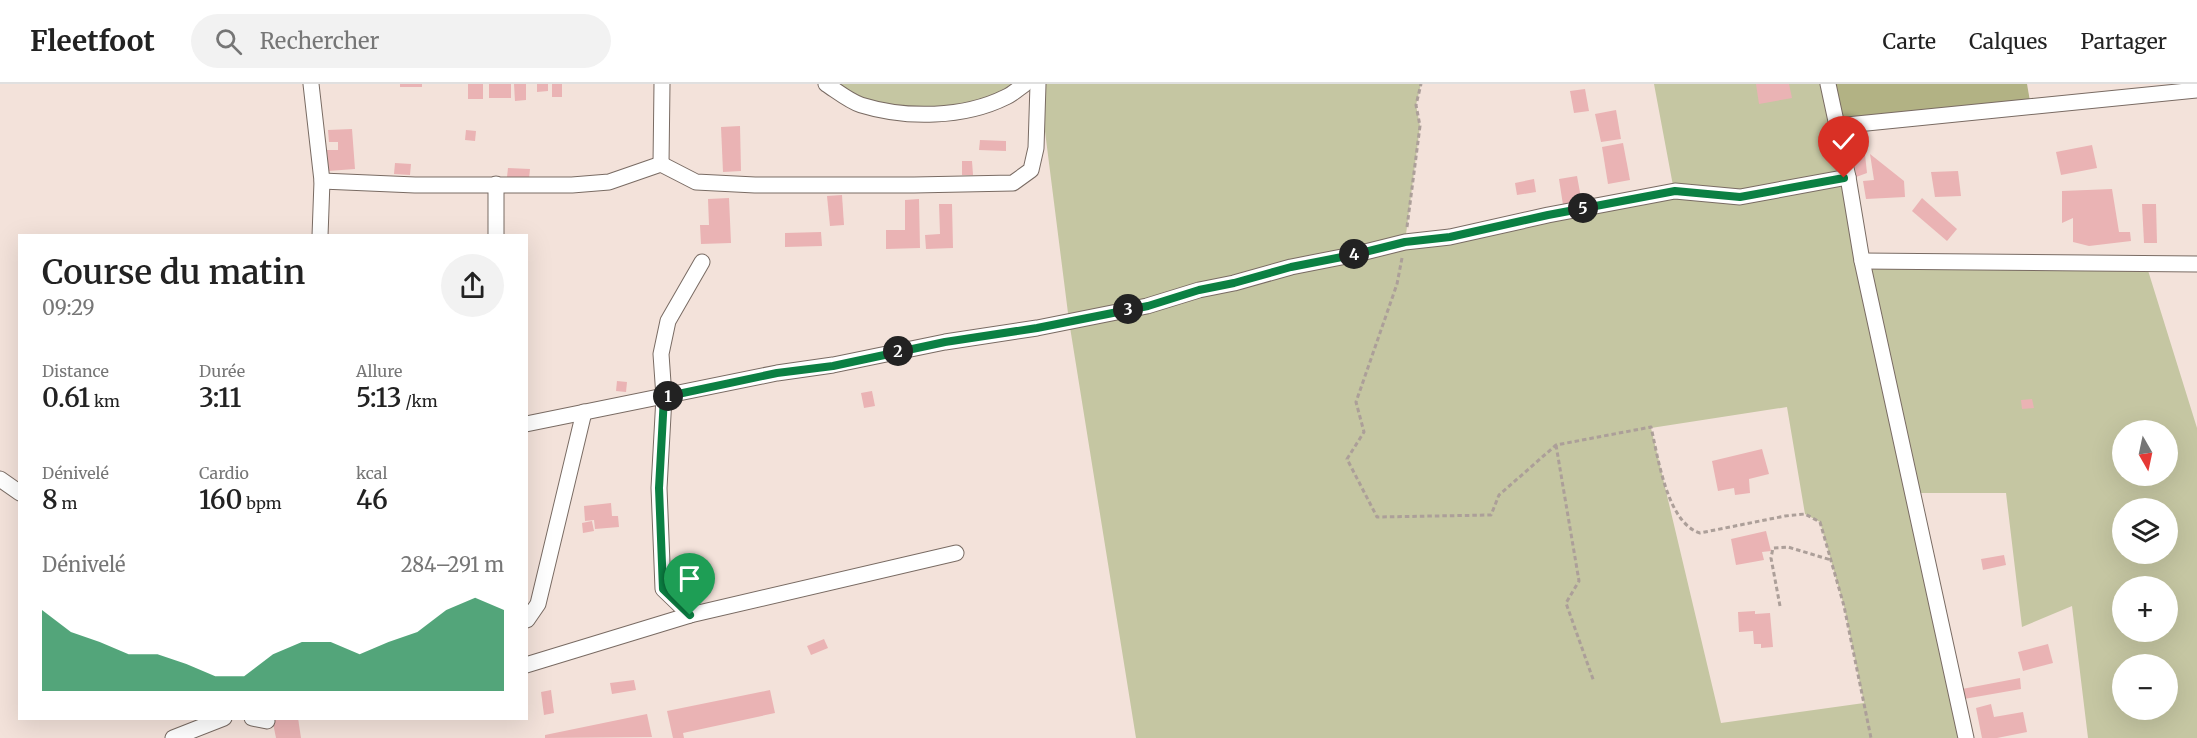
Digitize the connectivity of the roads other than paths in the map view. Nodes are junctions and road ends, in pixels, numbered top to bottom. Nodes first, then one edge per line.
1 (311, 84) edge
2 (662, 84) edge
3 (826, 84) edge
4 (1025, 84) edge
5 (1038, 84) edge
6 (1828, 84) edge
7 (2163, 89) edge
8 (2197, 90) edge
9 (1837, 126) junction
10 (661, 164) junction
11 (1848, 177) junction
12 (322, 181) junction
13 (496, 184) junction
14 (320, 234) edge
15 (496, 234) edge
16 (1862, 261) junction
17 (702, 262) dead end
18 (2197, 264) edge
19 (664, 397) junction
20 (584, 412) junction
21 (528, 424) edge
22 (0, 479) edge
23 (18, 491) edge
24 (956, 553) dead end
25 (690, 615) junction
26 (528, 619) edge
27 (528, 664) edge
28 (219, 720) edge
29 (173, 738) edge
30 (1966, 738) edge

1 - 12 street
2 - 10 street
3 - 4 street
5 - 10 street
6 - 9 street
7 - 8 street
7 - 9 street
9 - 11 street
10 - 13 street
11 - 16 street
11 - 19 street
12 - 13 street
12 - 14 street
13 - 15 street
16 - 18 street
16 - 30 street
17 - 19 street
19 - 20 street
19 - 25 street
20 - 21 street
20 - 26 street
22 - 23 street
24 - 25 street
25 - 27 street
28 - 29 street

